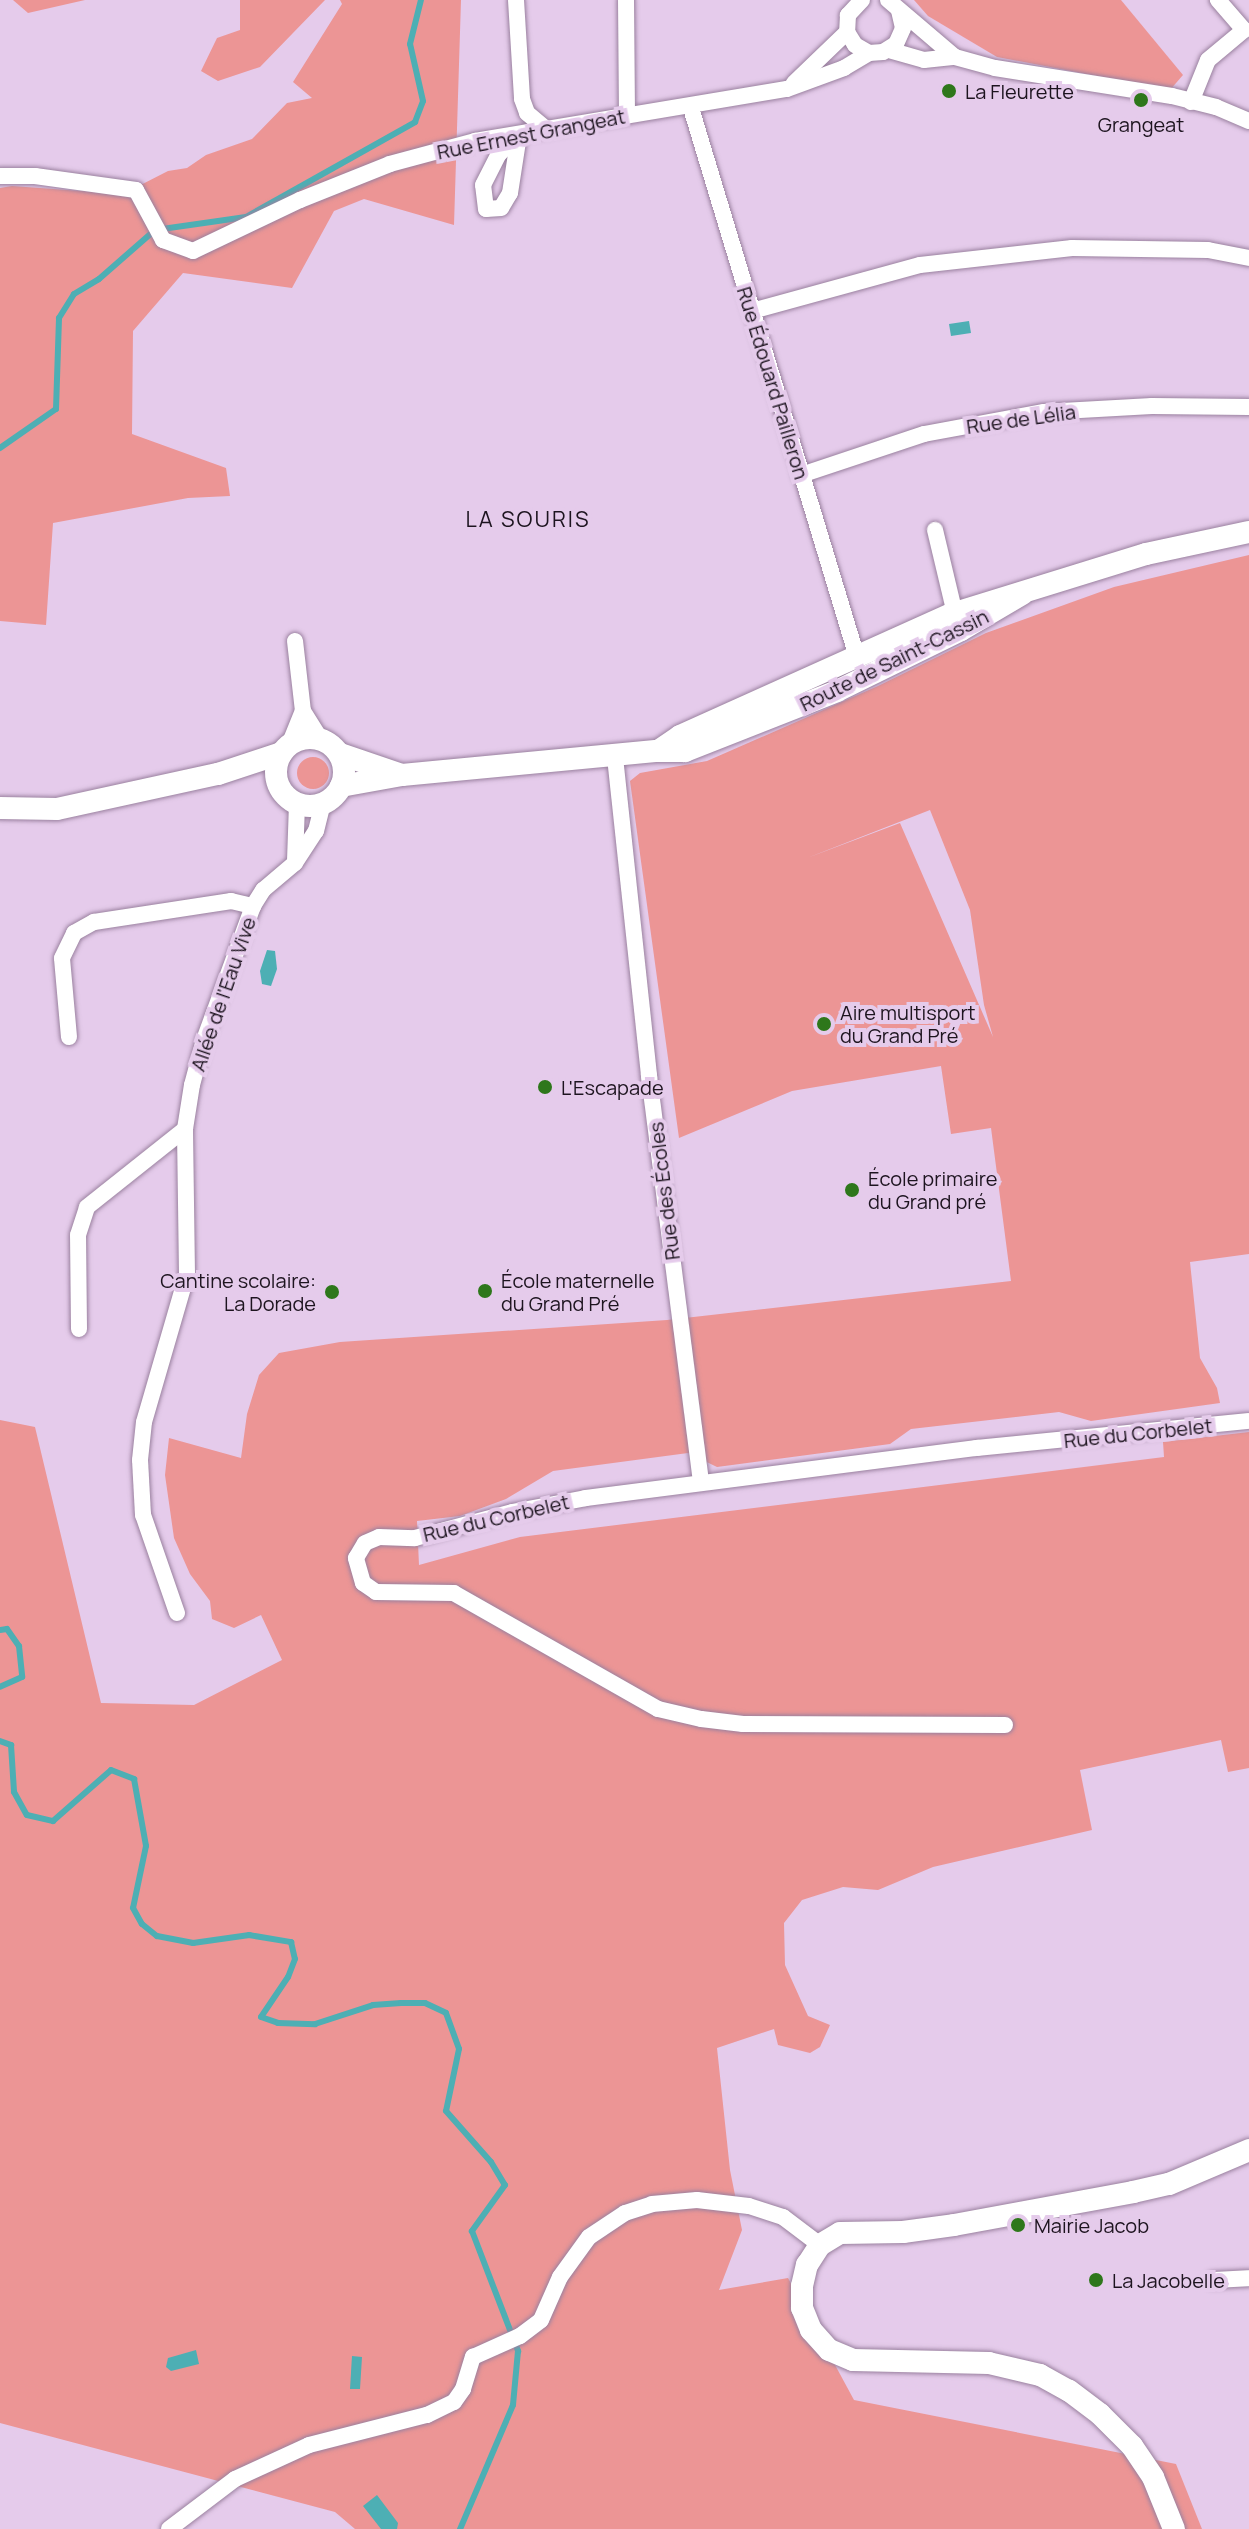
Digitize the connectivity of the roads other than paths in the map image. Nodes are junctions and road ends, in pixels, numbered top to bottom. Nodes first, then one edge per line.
1 (516, 0) edge
2 (626, 0) edge
3 (1218, 0) edge
4 (855, 3) edge
5 (894, 5) edge
6 (847, 32) junction
7 (889, 50) junction
8 (869, 53) junction
9 (955, 57) junction
10 (787, 89) junction
11 (1191, 102) junction
12 (691, 108) junction
13 (627, 116) junction
14 (1249, 121) edge
15 (547, 130) junction
16 (0, 176) edge
17 (1249, 258) edge
18 (752, 311) junction
19 (1249, 407) edge
20 (801, 475) junction
21 (935, 530) dead end
22 (1249, 532) edge
23 (957, 622) junction
24 (295, 641) dead end
25 (857, 657) junction
26 (303, 711) junction
27 (764, 722) junction
28 (321, 740) junction
29 (286, 749) junction
30 (658, 751) junction
31 (340, 754) junction
32 (615, 757) junction
33 (218, 774) junction
34 (402, 775) junction
35 (279, 783) junction
36 (341, 786) junction
37 (297, 803) junction
38 (323, 803) junction
39 (0, 808) edge
40 (295, 863) junction
41 (253, 906) junction
42 (69, 1037) dead end
43 (185, 1129) junction
44 (79, 1329) dead end
45 (1249, 1421) edge
46 (701, 1482) junction
47 (177, 1613) dead end
48 (1005, 1725) dead end
49 (1249, 2150) edge
50 (820, 2245) junction
51 (1249, 2278) edge
52 (1213, 2280) dead end
53 (169, 2529) edge
54 (1174, 2529) edge

1 - 15 street
2 - 13 street
3 - 11 street
4 - 6 street
5 - 7 street
5 - 9 street
6 - 8 street
6 - 10 street, Rue Ernest Grangeat
7 - 8 street, Rue Ernest Grangeat
7 - 9 street
8 - 10 street, Rue Ernest Grangeat
9 - 11 street
10 - 12 street, Rue Ernest Grangeat
11 - 14 street
12 - 13 street, Rue Ernest Grangeat
12 - 18 street, Rue Édouard Pailleron
13 - 15 street, Rue Ernest Grangeat
15 - 16 street, Rue Ernest Grangeat
17 - 18 street
18 - 20 street, Rue Édouard Pailleron
19 - 20 street, Rue de Lélia
20 - 25 street, Rue Édouard Pailleron
21 - 23 street
22 - 23 street, Route de Saint-Cassin
23 - 25 street, Route de Saint-Cassin
23 - 27 street, Route de Saint-Cassin
24 - 26 street
25 - 27 street, Route de Saint-Cassin
25 - 30 street, Route de Saint-Cassin
26 - 28 street
26 - 29 street
27 - 30 street, Route de Saint-Cassin
28 - 29 street
28 - 31 street
29 - 33 street
29 - 35 street
30 - 32 street, Route de Saint-Cassin
31 - 34 street, Route de Saint-Cassin
31 - 36 street
32 - 34 street, Route de Saint-Cassin
32 - 46 street, Rue des Écoles
33 - 35 street
33 - 39 street
34 - 36 street, Route de Saint-Cassin
35 - 37 street
36 - 38 street
37 - 38 street
37 - 40 street
38 - 40 street, Allée de l'Eau Vive
40 - 41 street, Allée de l'Eau Vive
41 - 42 street, Allée de l'Eau Vive
41 - 43 street, Allée de l'Eau Vive
43 - 44 street
43 - 47 street, Allée de l'Eau Vive
45 - 46 street, Rue du Corbelet
46 - 48 street, Rue du Corbelet
49 - 50 street
50 - 53 street
50 - 54 street
51 - 52 street

